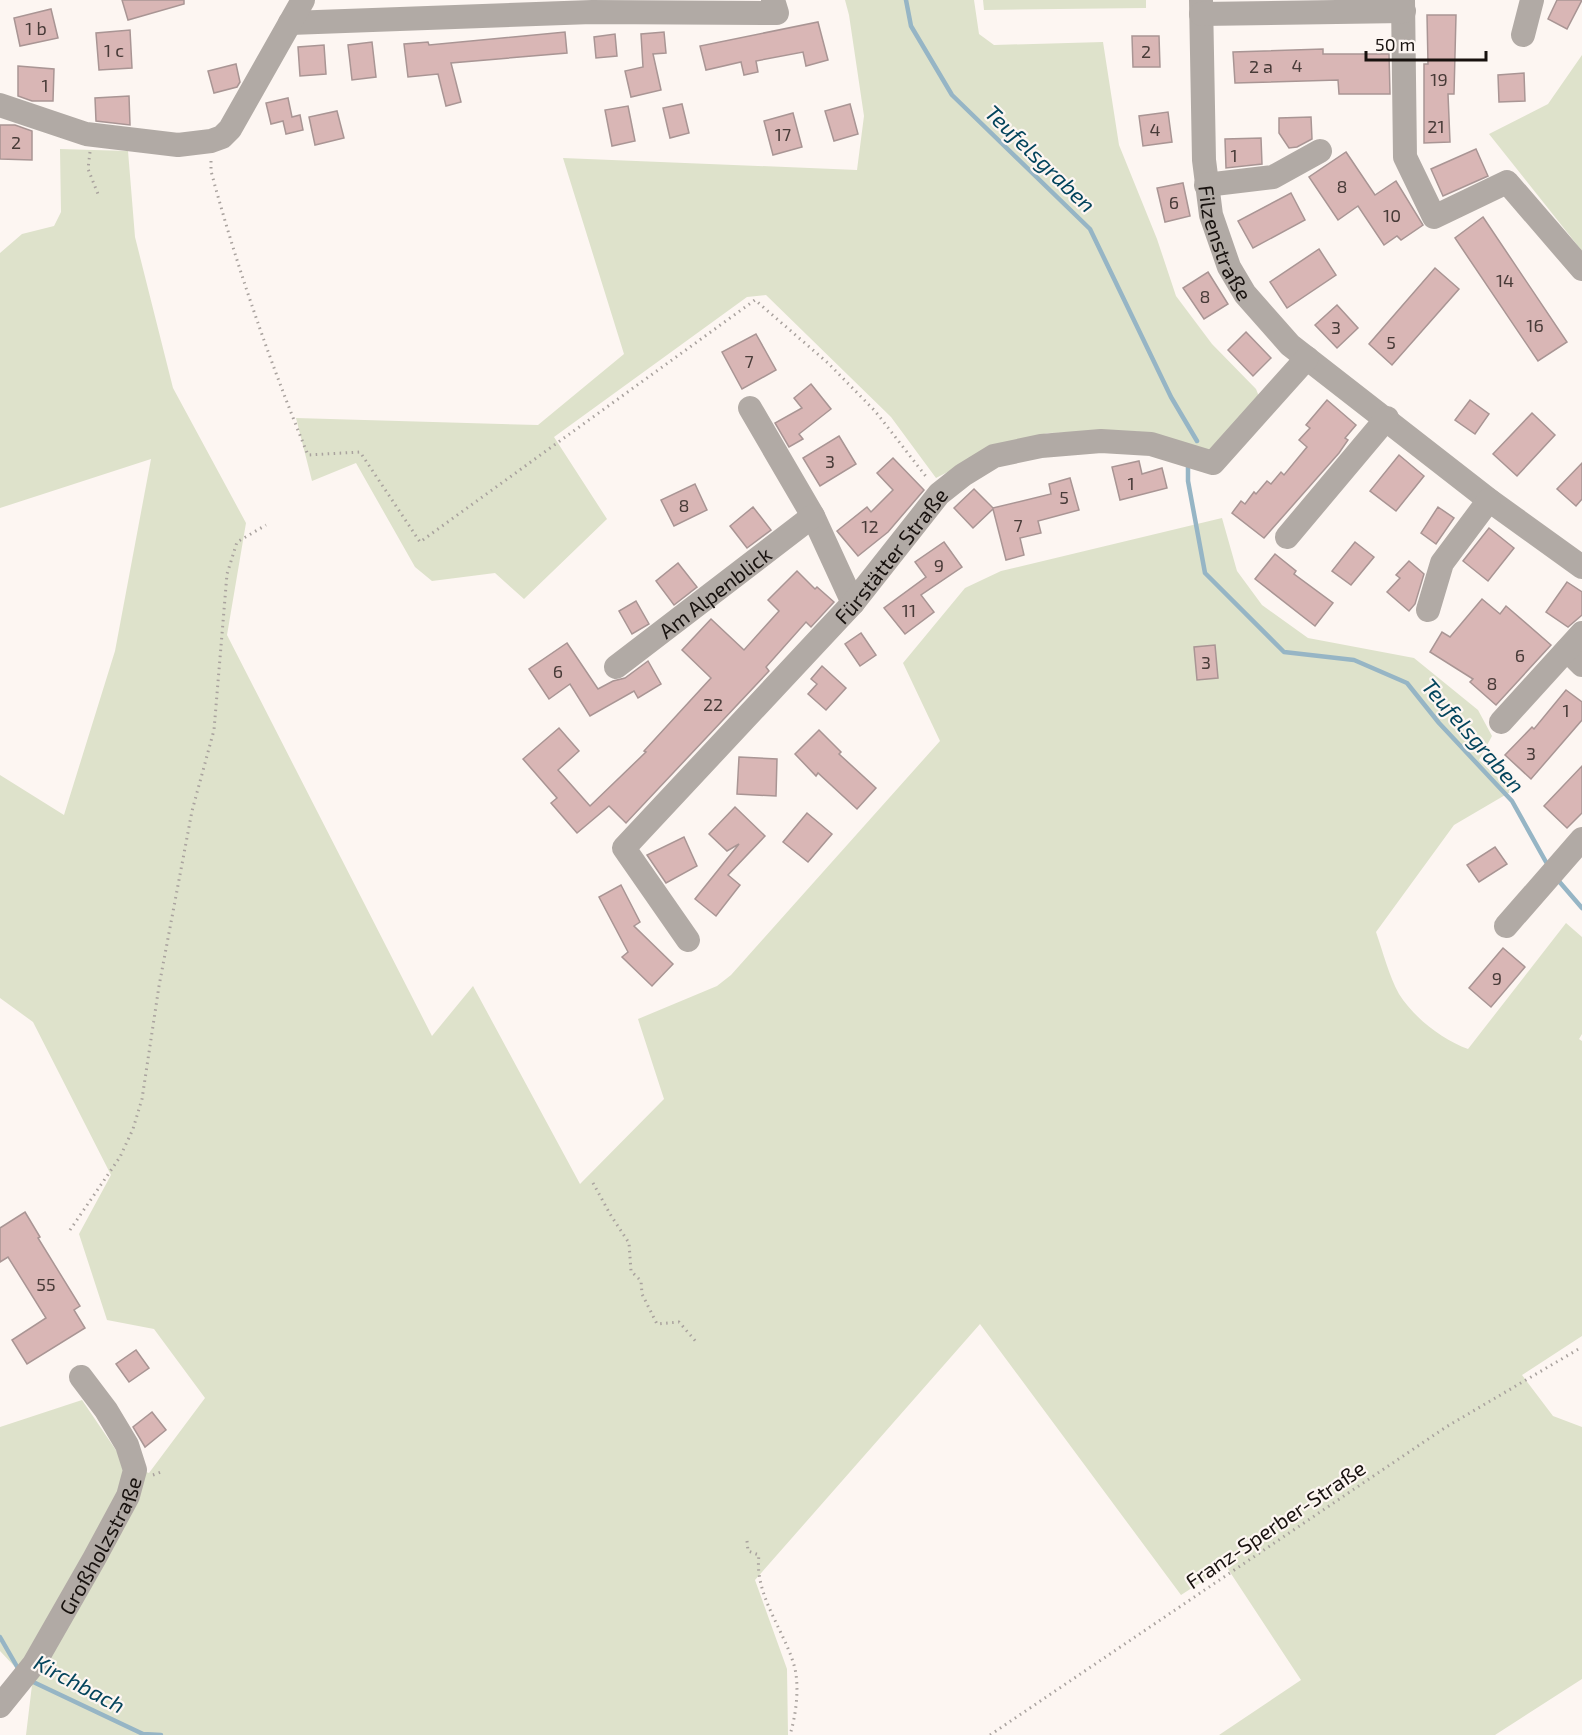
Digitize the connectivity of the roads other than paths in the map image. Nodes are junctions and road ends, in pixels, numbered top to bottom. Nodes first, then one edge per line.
1 (303, 0) edge
2 (773, 0) edge
3 (1532, 0) edge
4 (1404, 5) edge
5 (591, 6) edge
6 (1201, 7) edge
7 (290, 23) junction
8 (1523, 35) dead end
9 (0, 105) edge
10 (1320, 151) dead end
11 (1206, 185) junction
12 (1582, 269) edge
13 (1306, 358) junction
14 (750, 408) dead end
15 (1387, 418) junction
16 (1489, 500) junction
17 (813, 516) junction
18 (1287, 537) dead end
19 (1582, 567) edge
20 (854, 603) junction
21 (1428, 610) dead end
22 (1577, 649) edge
23 (616, 667) dead end
24 (1501, 722) dead end
25 (1582, 839) edge
26 (1506, 926) dead end
27 (688, 940) dead end
28 (81, 1377) dead end
29 (2, 1705) edge

1 - 7 street
2 - 5 street
3 - 8 street
4 - 6 street
4 - 12 street
5 - 7 street
6 - 11 street, Filzenstraße
7 - 9 street
10 - 11 street
11 - 13 street, Filzenstraße
13 - 15 street, Filzenstraße
13 - 20 street, Fürstätter Straße
14 - 17 street
15 - 16 street, Filzenstraße
15 - 18 street
16 - 19 street, Filzenstraße
16 - 21 street
17 - 20 street
17 - 23 street, Am Alpenblick
20 - 27 street, Fürstätter Straße
22 - 24 street
25 - 26 street
28 - 29 street, Großholzstraße

